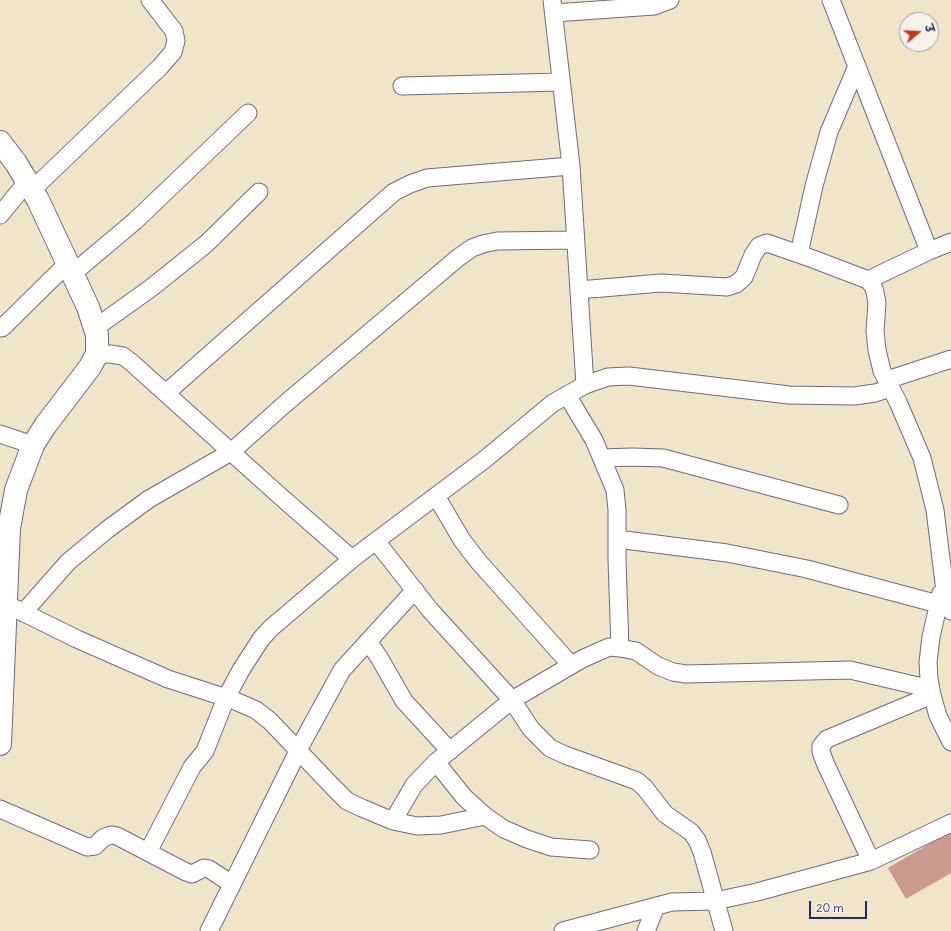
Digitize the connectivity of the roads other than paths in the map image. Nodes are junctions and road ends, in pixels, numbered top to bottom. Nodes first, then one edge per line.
1 (150, 0) edge
2 (670, 0) edge
3 (831, 0) edge
4 (553, 6) edge
5 (857, 66) junction
6 (561, 82) junction
7 (402, 86) dead end
8 (248, 113) dead end
9 (0, 142) edge
10 (570, 166) junction
11 (30, 186) junction
12 (259, 192) dead end
13 (0, 215) edge
14 (575, 240) junction
15 (951, 242) edge
16 (928, 251) junction
17 (799, 254) junction
18 (70, 269) junction
19 (868, 280) junction
20 (579, 290) junction
21 (2, 328) dead end
22 (95, 328) junction
23 (97, 354) junction
24 (951, 359) edge
25 (586, 384) junction
26 (889, 384) junction
27 (166, 393) junction
28 (567, 395) junction
29 (0, 434) edge
30 (33, 445) junction
31 (231, 452) junction
32 (602, 458) junction
33 (436, 496) junction
34 (840, 505) dead end
35 (617, 539) junction
36 (376, 541) junction
37 (352, 559) junction
38 (4, 564) edge
39 (415, 590) junction
40 (945, 608) edge
41 (14, 609) junction
42 (368, 641) junction
43 (620, 648) junction
44 (571, 665) junction
45 (931, 692) junction
46 (226, 698) junction
47 (512, 700) junction
48 (951, 742) edge
49 (0, 744) edge
50 (298, 749) junction
51 (450, 751) junction
52 (436, 762) junction
53 (0, 809) edge
54 (485, 816) junction
55 (393, 821) junction
56 (951, 823) edge
57 (590, 850) dead end
58 (148, 852) junction
59 (871, 861) junction
60 (232, 884) junction
61 (715, 901) junction
62 (656, 906) junction
63 (210, 931) edge
64 (564, 931) edge
65 (646, 931) edge
66 (724, 931) edge

1 - 11 street
2 - 4 street
3 - 5 street
4 - 6 street
5 - 16 street
5 - 17 street
6 - 7 street
6 - 10 street
8 - 18 street
9 - 11 street
10 - 14 street
10 - 27 street
11 - 13 street
11 - 18 street
12 - 22 street
14 - 20 street
14 - 31 street
15 - 16 street
16 - 19 street
17 - 19 street
17 - 20 street
18 - 21 street
18 - 22 street
19 - 26 street
20 - 25 street
22 - 23 street
23 - 27 street
23 - 30 street
24 - 26 street
25 - 26 street
25 - 28 street
26 - 40 street
27 - 31 street
28 - 32 street
28 - 33 street
29 - 30 street
30 - 38 street
31 - 37 street
31 - 41 street
32 - 34 street
32 - 35 street
33 - 36 street
33 - 44 street
35 - 40 street
35 - 43 street
36 - 37 street
36 - 39 street
37 - 46 street
38 - 41 street
39 - 42 street
39 - 47 street
40 - 45 street
41 - 46 street
41 - 49 street
42 - 50 street
42 - 51 street
43 - 44 street
43 - 45 street
44 - 47 street
45 - 48 street
45 - 59 street
46 - 50 street
46 - 58 street
47 - 51 street
47 - 61 street
50 - 55 street
50 - 60 street
51 - 52 street
52 - 54 street
52 - 55 street
53 - 58 street
54 - 55 street
54 - 57 street
56 - 59 street
58 - 60 street
59 - 61 street
60 - 63 street
61 - 62 street
61 - 66 street
62 - 64 street
62 - 65 street

